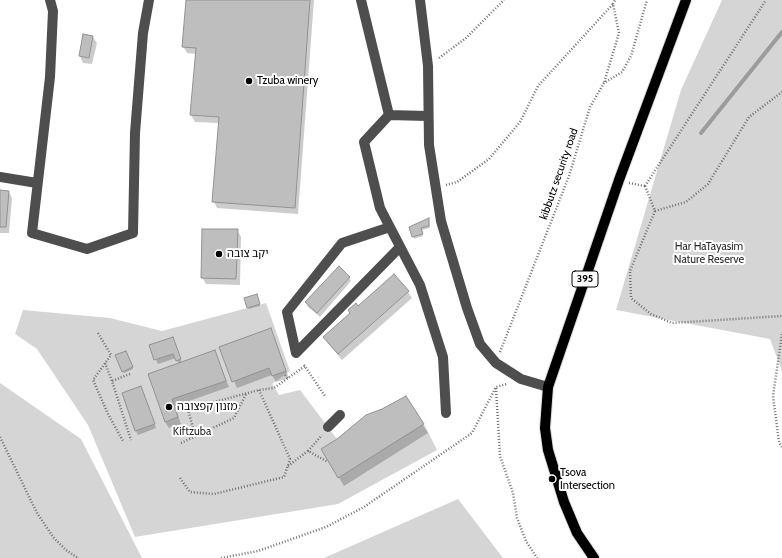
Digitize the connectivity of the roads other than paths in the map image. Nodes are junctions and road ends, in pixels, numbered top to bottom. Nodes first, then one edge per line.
1 (50, 0) edge
2 (149, 0) edge
3 (361, 0) edge
4 (420, 0) edge
5 (686, 0) edge
6 (389, 115) junction
7 (427, 116) junction
8 (0, 177) edge
9 (38, 183) junction
10 (390, 227) junction
11 (400, 247) junction
12 (548, 387) junction
13 (446, 413) dead end
14 (340, 415) dead end
15 (328, 427) road end
16 (594, 558) edge

1 - 9 street
2 - 9 street
3 - 6 street
4 - 7 street
5 - 12 main road, 395
6 - 7 street
6 - 10 street
7 - 12 street
8 - 9 street
10 - 11 street
10 - 11 street
11 - 13 street
12 - 16 main road, 395
14 - 15 street

